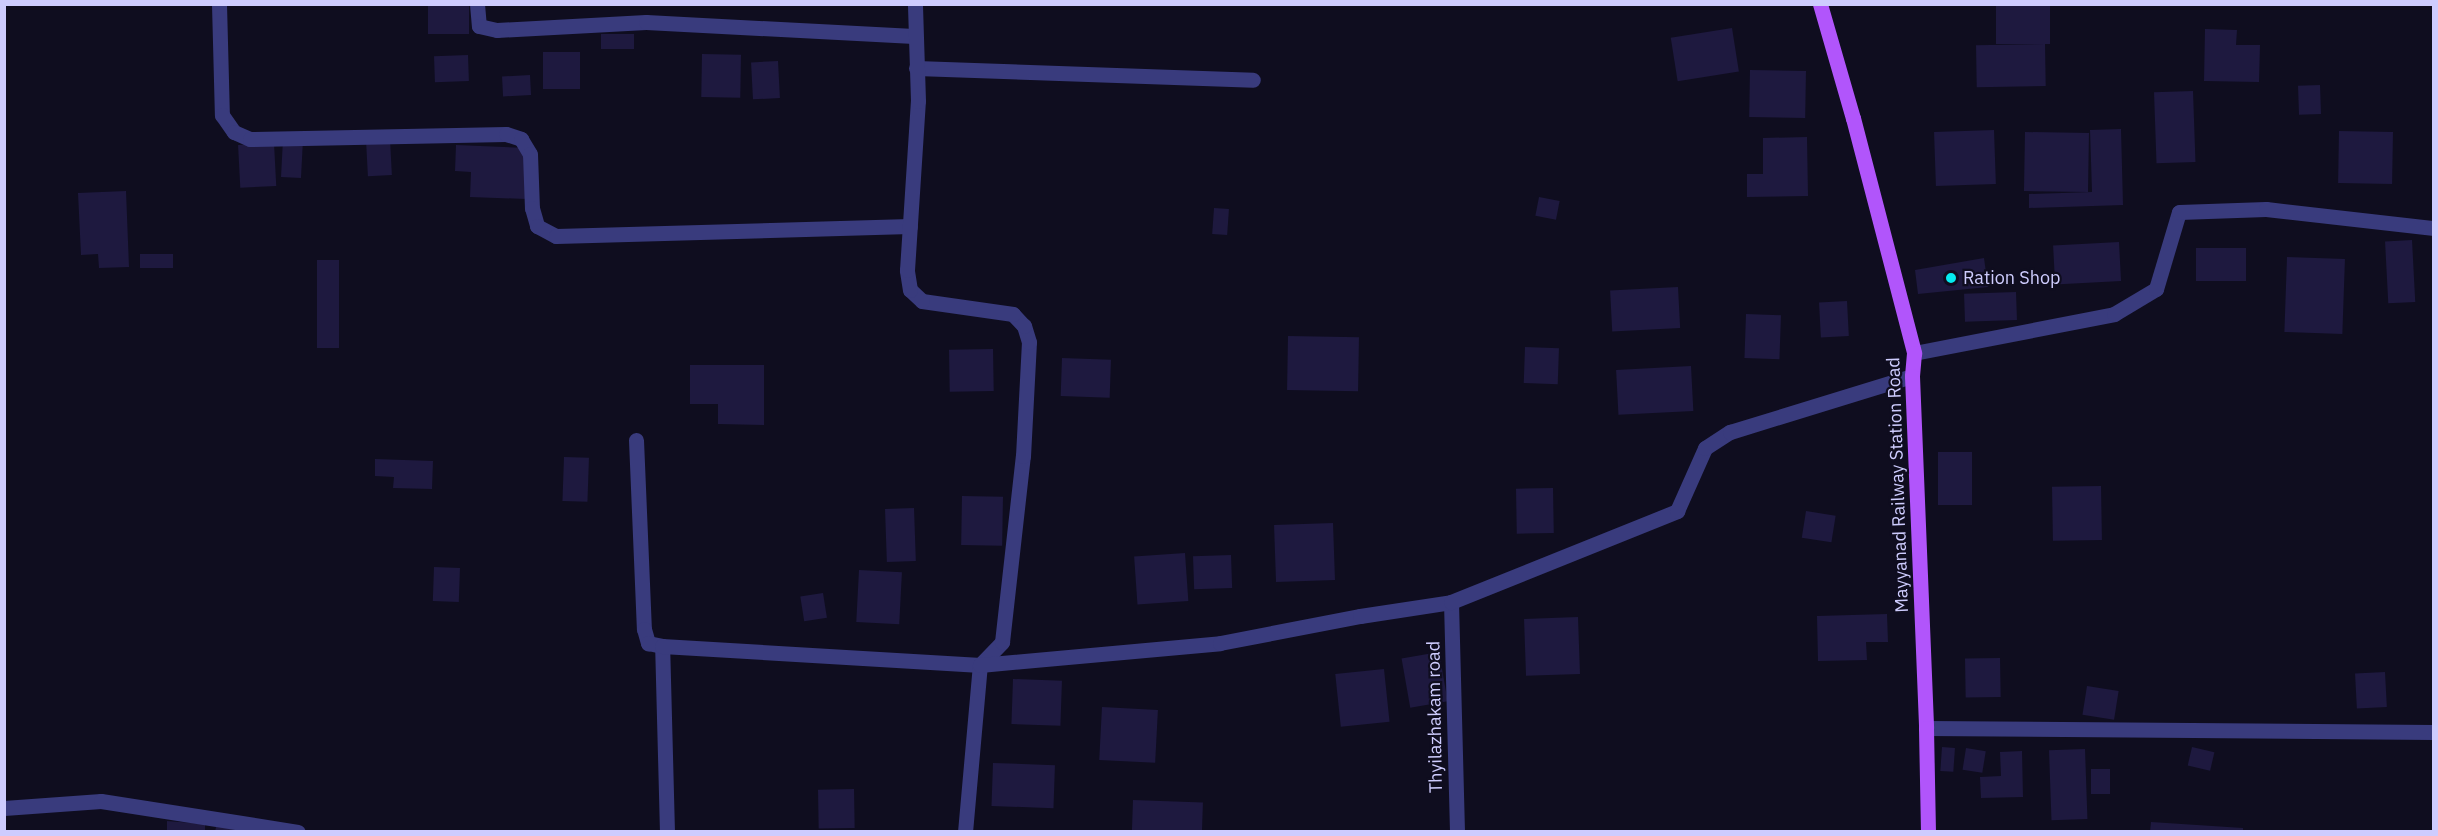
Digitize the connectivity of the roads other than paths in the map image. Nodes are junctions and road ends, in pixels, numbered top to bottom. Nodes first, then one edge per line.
1 (219, 4) edge
2 (477, 4) edge
3 (915, 4) edge
4 (1820, 4) edge
5 (914, 36) junction
6 (916, 68) junction
7 (1253, 80) dead end
8 (909, 226) junction
9 (2433, 228) edge
10 (1914, 353) junction
11 (1912, 376) junction
12 (636, 440) dead end
13 (1451, 602) junction
14 (662, 646) junction
15 (980, 665) junction
16 (1926, 728) junction
17 (2433, 732) edge
18 (4, 808) edge
19 (252, 827) edge
20 (298, 831) edge
21 (667, 831) edge
22 (965, 831) edge
23 (1457, 831) edge
24 (1928, 831) edge

1 - 8 street
2 - 5 street
3 - 5 street
4 - 10 main road, Mayyanad Railway Station Road
5 - 6 street
6 - 7 street
6 - 8 street
8 - 15 street
9 - 10 street
10 - 11 main road, Mayyanad Railway Station Road
11 - 13 street
11 - 16 main road, Mayyanad Railway Station Road
12 - 14 street
13 - 15 street
13 - 23 street, Thyilazhakam road
14 - 15 street
14 - 21 street
15 - 22 street
16 - 17 street
16 - 24 main road, Mayyanad Railway Station Road
18 - 19 street
19 - 20 street

